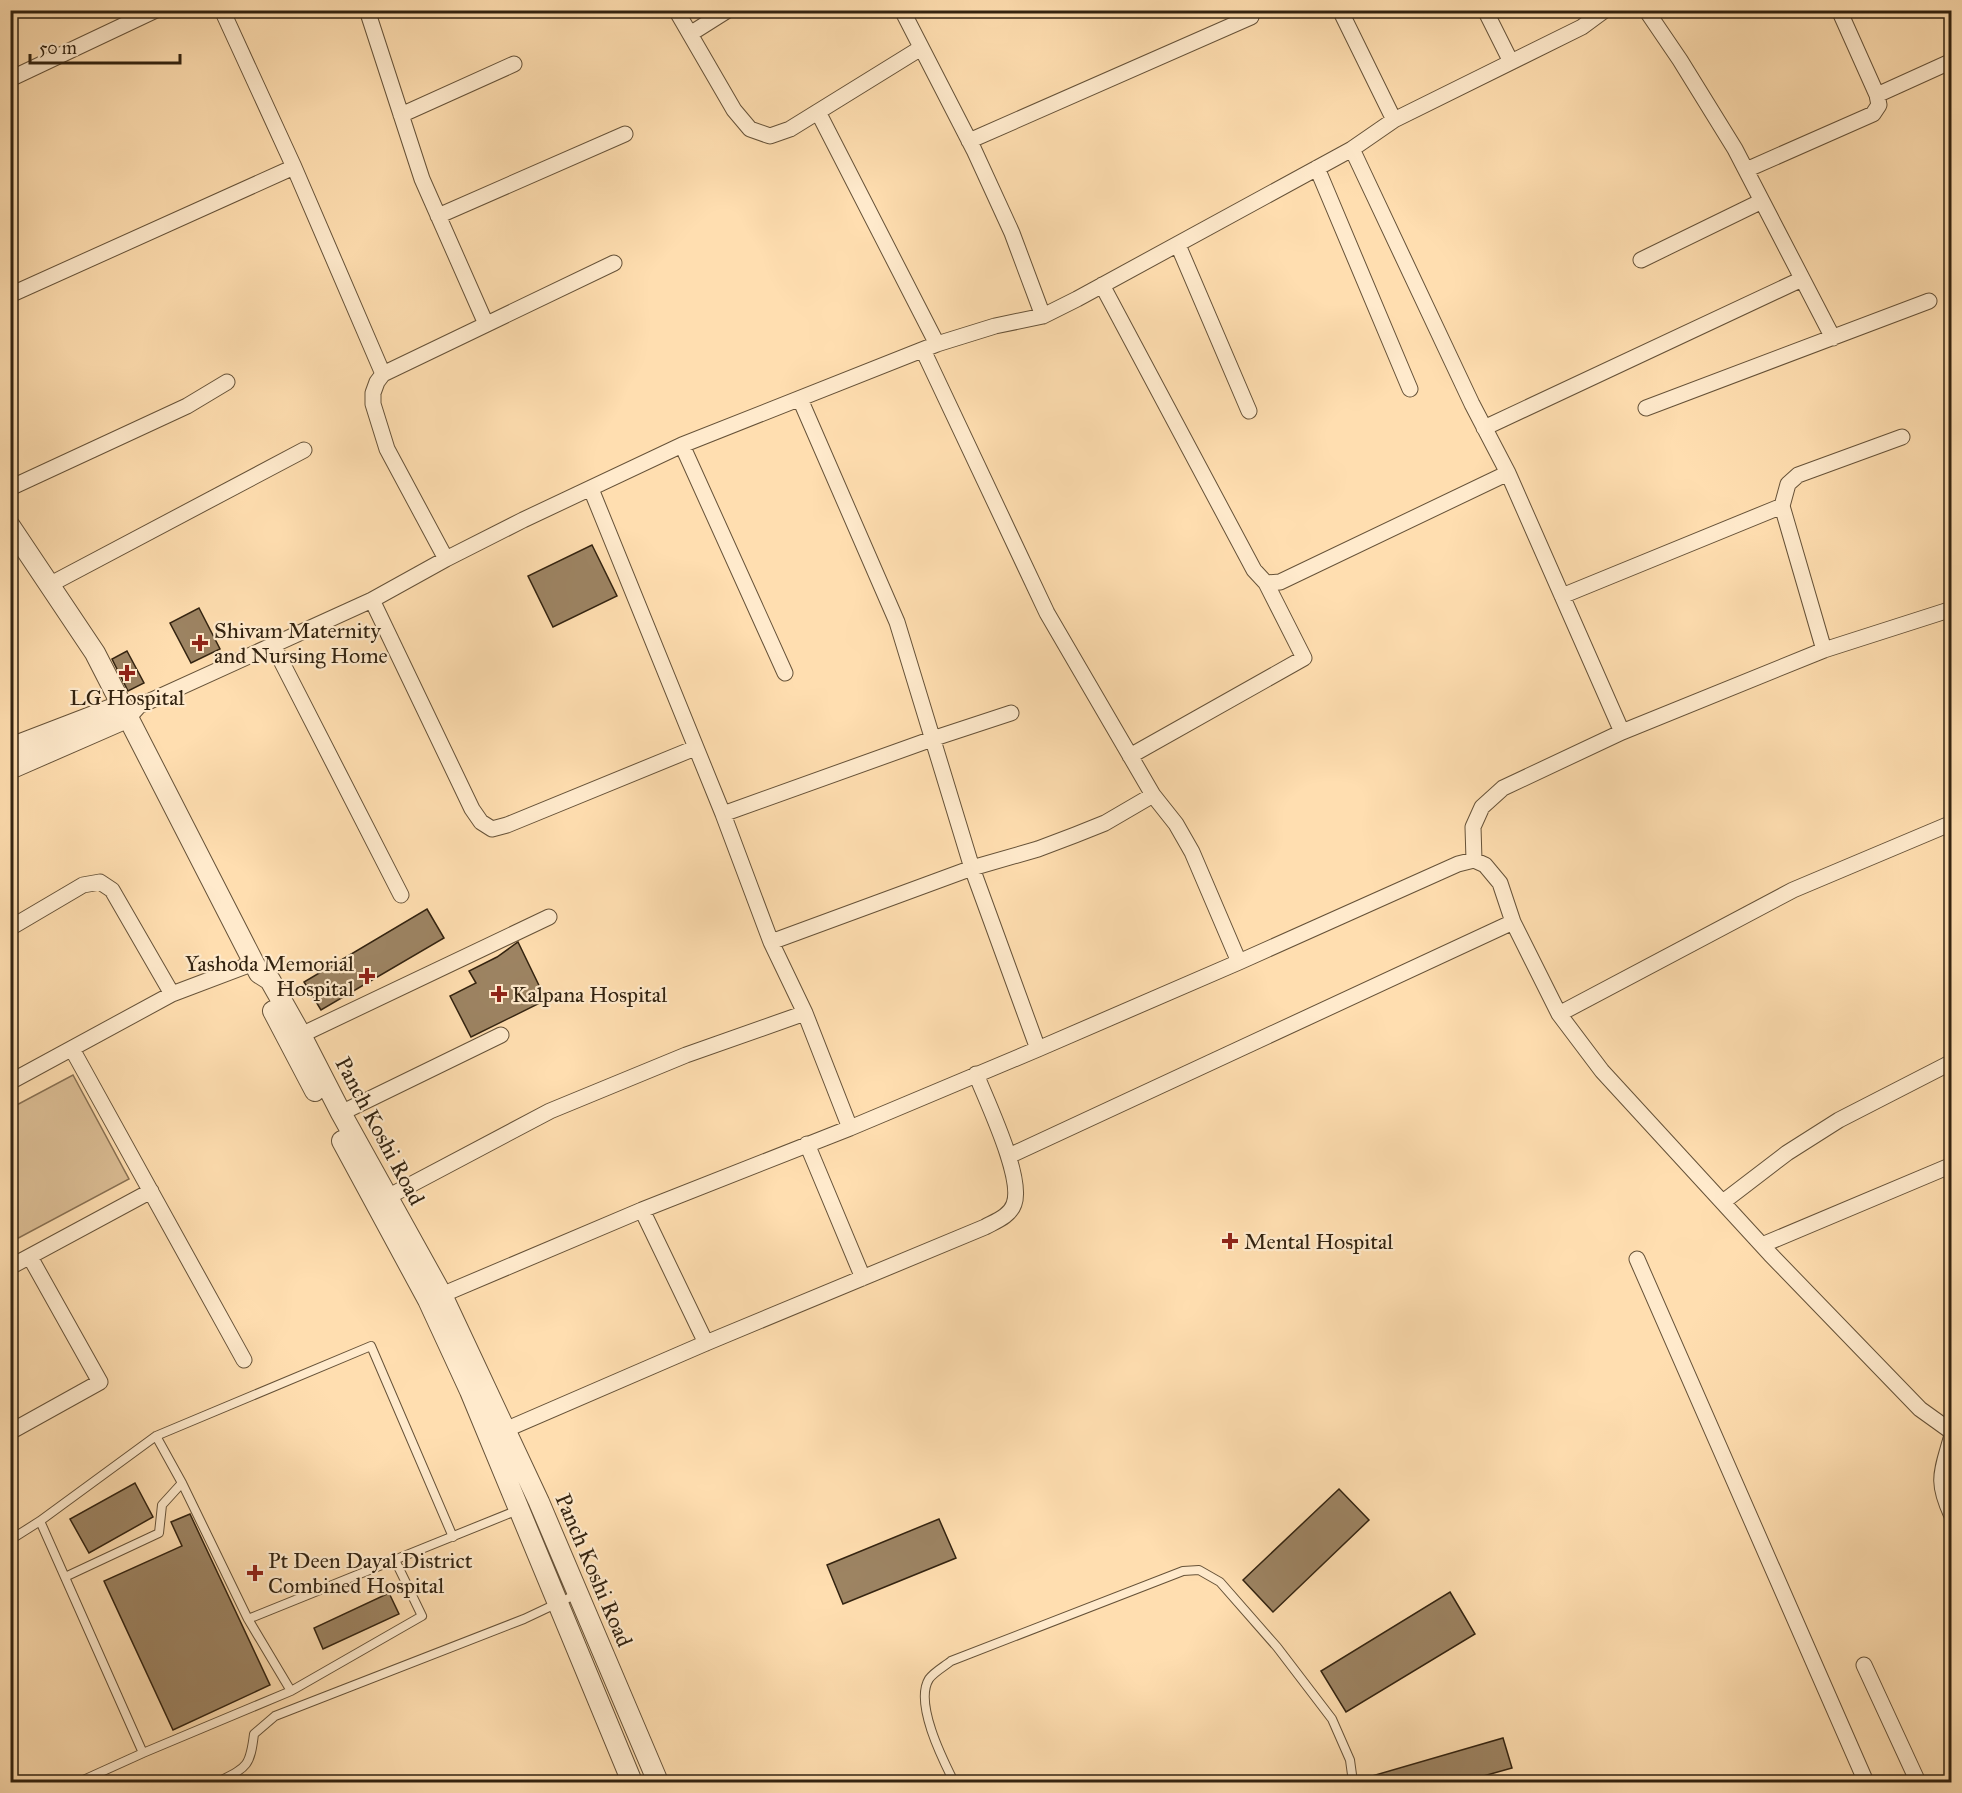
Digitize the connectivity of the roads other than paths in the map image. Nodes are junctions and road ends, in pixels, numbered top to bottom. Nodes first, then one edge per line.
1 (156, 10) edge
2 (222, 10) edge
3 (367, 10) edge
4 (676, 10) edge
5 (728, 10) edge
6 (902, 10) edge
7 (1340, 10) edge
8 (1485, 10) edge
9 (1605, 10) edge
10 (1646, 10) edge
11 (1839, 10) edge
12 (1251, 17) dead end
13 (690, 34) junction
14 (921, 48) junction
15 (1511, 62) junction
16 (1952, 62) edge
17 (514, 64) dead end
18 (10, 79) edge
19 (1877, 95) junction
20 (818, 112) junction
21 (401, 115) junction
22 (1394, 120) junction
23 (625, 134) dead end
24 (969, 141) junction
25 (1352, 149) junction
26 (294, 167) junction
27 (1317, 168) junction
28 (1746, 170) junction
29 (1762, 201) junction
30 (438, 216) junction
31 (1178, 245) junction
32 (1641, 260) dead end
33 (614, 263) dead end
34 (1802, 279) junction
35 (1102, 285) junction
36 (10, 296) edge
37 (1929, 301) dead end
38 (1043, 316) junction
39 (486, 324) junction
40 (1833, 338) junction
41 (930, 347) junction
42 (383, 374) junction
43 (227, 382) dead end
44 (1410, 389) dead end
45 (800, 399) junction
46 (1646, 408) dead end
47 (1249, 411) dead end
48 (1484, 428) junction
49 (1902, 437) dead end
50 (682, 445) junction
51 (304, 450) dead end
52 (1508, 473) junction
53 (10, 488) edge
54 (591, 489) junction
55 (1782, 506) junction
56 (11, 528) edge
57 (446, 559) junction
58 (1266, 583) junction
59 (49, 585) junction
60 (1562, 596) junction
61 (372, 600) junction
62 (1952, 609) edge
63 (273, 645) junction
64 (1824, 650) junction
65 (785, 674) dead end
66 (130, 710) junction
67 (1011, 713) dead end
68 (1622, 732) junction
69 (932, 739) junction
70 (10, 748) edge
71 (695, 748) junction
72 (1130, 756) junction
73 (10, 769) edge
74 (1153, 795) junction
75 (723, 814) junction
76 (1952, 823) edge
77 (1474, 860) junction
78 (972, 868) junction
79 (401, 895) dead end
80 (549, 917) dead end
81 (1513, 922) junction
82 (10, 928) edge
83 (771, 942) junction
84 (1239, 962) junction
85 (256, 968) junction
86 (172, 994) junction
87 (805, 1013) junction
88 (1559, 1014) junction
89 (302, 1035) junction
90 (501, 1035) dead end
91 (72, 1049) junction
92 (1038, 1049) junction
93 (1952, 1062) edge
94 (976, 1074) junction
95 (10, 1082) edge
96 (341, 1113) junction
97 (850, 1128) junction
98 (807, 1144) junction
99 (1009, 1156) junction
100 (1952, 1165) edge
101 (151, 1191) junction
102 (381, 1201) junction
103 (1723, 1202) junction
104 (642, 1210) junction
105 (1762, 1245) junction
106 (30, 1257) junction
107 (1637, 1259) dead end
108 (10, 1267) edge
109 (863, 1278) junction
110 (435, 1297) junction
111 (706, 1343) junction
112 (244, 1360) dead end
113 (505, 1430) junction
114 (10, 1431) edge
115 (1952, 1434) edge
116 (156, 1436) junction
117 (182, 1483) junction
118 (539, 1502) junction
119 (518, 1510) junction
120 (1952, 1515) edge
121 (40, 1521) junction
122 (453, 1537) junction
123 (10, 1540) edge
124 (395, 1560) junction
125 (65, 1577) junction
126 (578, 1593) junction
127 (559, 1602) junction
128 (248, 1619) junction
129 (1864, 1665) dead end
130 (291, 1691) junction
131 (143, 1753) junction
132 (79, 1782) edge
133 (218, 1782) edge
134 (632, 1782) edge
135 (658, 1782) edge
136 (954, 1782) edge
137 (1353, 1782) edge
138 (1866, 1782) edge
139 (1918, 1782) edge

1 - 18 street
2 - 26 street
3 - 21 street
4 - 13 street
5 - 13 street
6 - 14 street
7 - 22 street
8 - 15 street
9 - 15 street
10 - 28 street
11 - 19 street
12 - 24 street
13 - 20 street
14 - 20 street
14 - 24 street
15 - 22 street
16 - 19 street
17 - 21 street
19 - 28 street
20 - 41 street
21 - 30 street
22 - 25 street
23 - 30 street
24 - 38 street
25 - 27 street
25 - 48 street
26 - 36 street
26 - 42 street
27 - 31 street
27 - 44 street
28 - 29 street
29 - 32 street
29 - 34 street
30 - 39 street
31 - 35 street
31 - 47 street
33 - 39 street
34 - 40 street
34 - 48 street
35 - 38 street
35 - 58 street
37 - 40 street
38 - 41 street
39 - 42 street
40 - 46 street
41 - 45 street
41 - 72 street
42 - 57 street
43 - 53 street
45 - 50 street
45 - 69 street
48 - 52 street
49 - 55 street
50 - 54 street
50 - 65 street
51 - 59 street
52 - 58 street
52 - 60 street
54 - 57 street
54 - 71 street
55 - 60 street
55 - 64 street
56 - 59 street, Panch Koshi Road
57 - 61 street
58 - 72 street
59 - 66 street, Panch Koshi Road
60 - 68 street
61 - 63 street
61 - 71 street
62 - 64 street
63 - 66 street
63 - 79 street
64 - 68 street
66 - 70 street
66 - 73 street
66 - 85 street, Panch Koshi Road
67 - 69 street
68 - 77 street
69 - 75 street
69 - 78 street
71 - 75 street
72 - 74 street
74 - 78 street
74 - 84 street
75 - 83 street
76 - 88 street
77 - 81 street
77 - 84 street
78 - 83 street
78 - 92 street
80 - 89 street
81 - 88 street
81 - 99 street
82 - 86 street
83 - 87 street
84 - 92 street
85 - 86 street
85 - 89 street, Panch Koshi Road
85 - 102 street
86 - 91 street
87 - 97 street
87 - 102 street
88 - 103 street
89 - 96 street, Panch Koshi Road
90 - 96 street
91 - 95 street
91 - 101 street
92 - 94 street
93 - 103 street
94 - 97 street
94 - 99 street
96 - 102 street, Panch Koshi Road
97 - 98 street
98 - 104 street
98 - 109 street
99 - 109 street
100 - 105 street
101 - 106 street
101 - 112 street
102 - 110 street, Panch Koshi Road
103 - 105 street
104 - 110 street
104 - 111 street
105 - 115 street
106 - 108 street
106 - 114 street
107 - 138 street
109 - 111 street
110 - 113 street, Panch Koshi Road
110 - 119 street
111 - 113 street
113 - 118 street, Panch Koshi Road
115 - 120 street
116 - 117 lane
116 - 121 lane
116 - 122 lane
117 - 125 lane
117 - 128 lane
118 - 119 lane
118 - 126 street, Panch Koshi Road
119 - 122 lane
119 - 127 street
121 - 123 lane
121 - 125 lane
122 - 124 lane
124 - 128 lane
124 - 130 lane
125 - 131 lane
126 - 127 lane
126 - 135 street, Panch Koshi Road
127 - 133 lane
127 - 134 street
128 - 130 lane
129 - 139 street
130 - 131 lane
131 - 132 lane
136 - 137 lane

